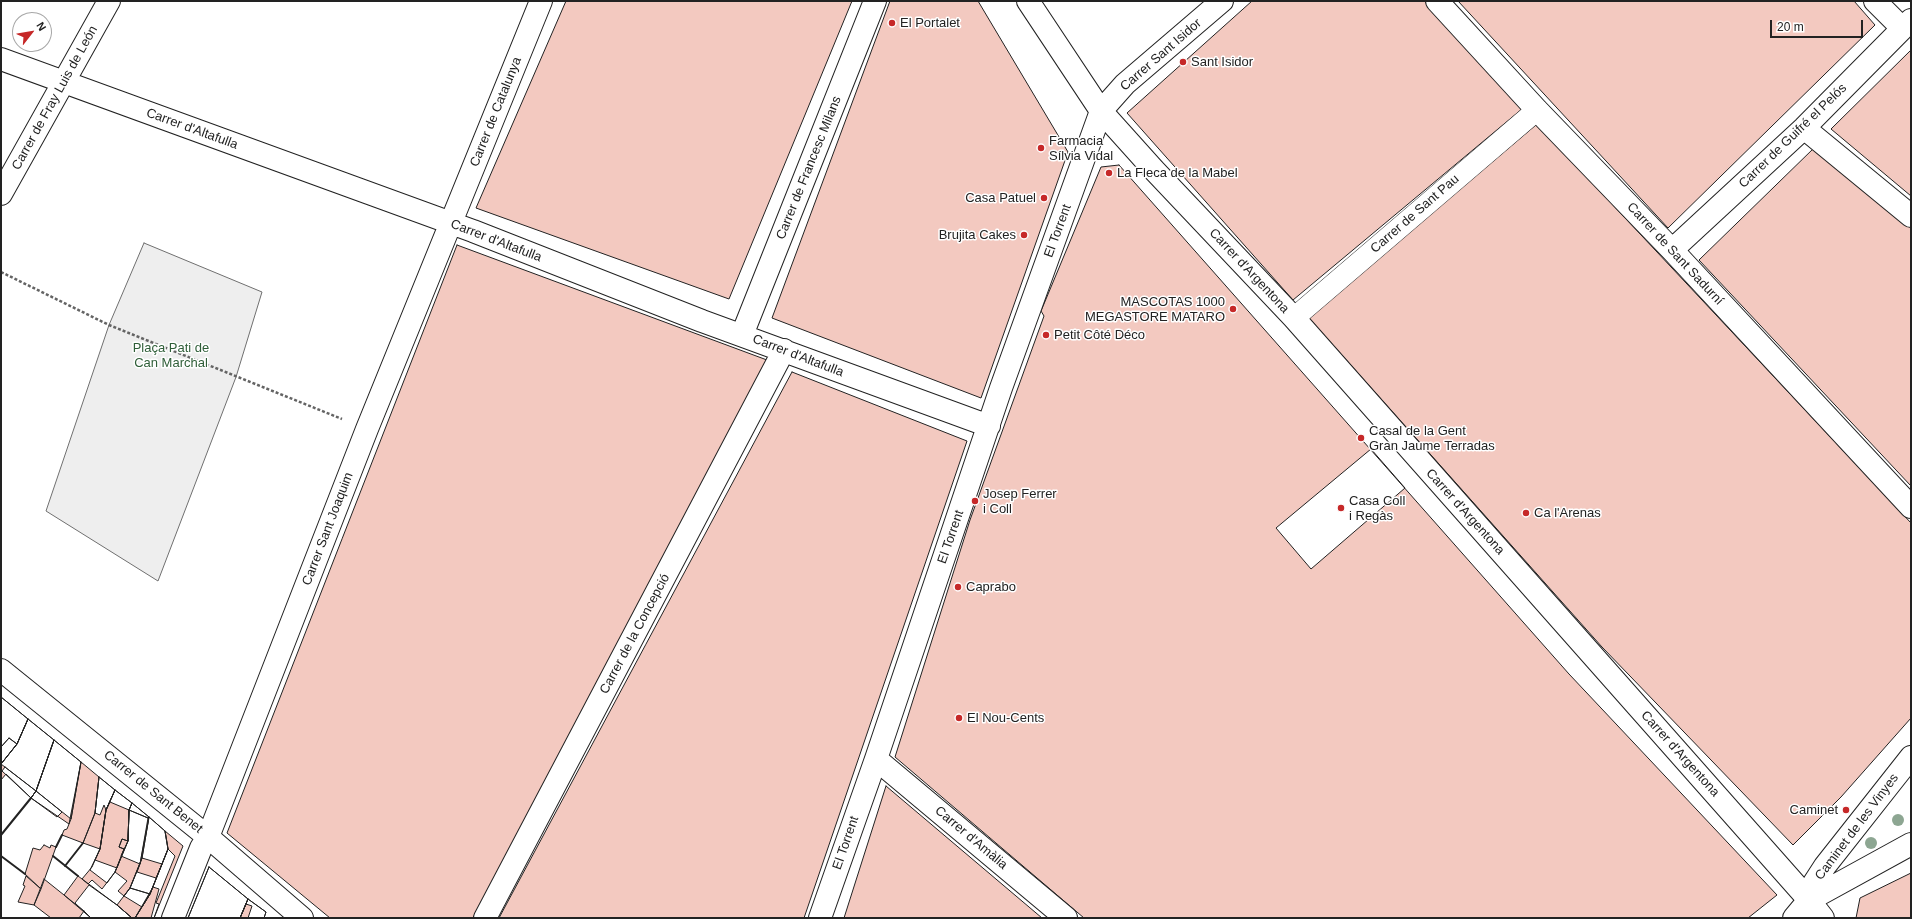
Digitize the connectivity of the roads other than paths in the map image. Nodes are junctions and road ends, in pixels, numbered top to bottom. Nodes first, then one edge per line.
1 (109, 1) edge
2 (541, 1) edge
3 (875, 1) edge
4 (1028, 1) edge
5 (1222, 1) edge
6 (1437, 1) edge
7 (1875, 1) edge
8 (1906, 24) edge
9 (1, 59) edge
10 (63, 82) junction
11 (1537, 110) junction
12 (1101, 111) junction
13 (1804, 128) junction
14 (1, 194) edge
15 (1911, 216) edge
16 (451, 224) junction
17 (1672, 250) junction
18 (1294, 318) junction
19 (742, 335) junction
20 (784, 350) junction
21 (989, 426) junction
22 (1911, 507) edge
23 (1, 670) edge
24 (1911, 757) edge
25 (876, 759) junction
26 (208, 837) junction
27 (1911, 844) edge
28 (1809, 900) junction
29 (173, 918) edge
30 (302, 918) edge
31 (485, 918) edge
32 (820, 918) edge
33 (1066, 918) edge
34 (1794, 918) edge
35 (1823, 918) edge

1 - 10 street, Carrer de Fray Luis de León
2 - 16 street, Carrer de Catalunya
3 - 19 street, Carrer de Francesc Milans
4 - 12 street, Carrer d'Argentona
5 - 12 street, Carrer Sant Isidor
6 - 11 street, Carrer de Sant Sadurní
7 - 8 street
8 - 13 street, Carrer de Guifré el Pelós
9 - 10 street, Carrer d'Altafulla
10 - 14 street, Carrer de Fray Luis de León
10 - 16 street, Carrer d'Altafulla
11 - 17 street, Carrer de Sant Sadurní
11 - 18 street, Carrer de Sant Pau
12 - 18 street, Carrer d'Argentona
12 - 21 street, El Torrent
13 - 15 street
13 - 17 street, Carrer de Guifré el Pelós
16 - 19 street, Carrer d'Altafulla
16 - 26 street, Carrer Sant Joaquim
17 - 22 street, Carrer de Sant Sadurní
18 - 28 street, Carrer d'Argentona
19 - 20 street, Carrer d'Altafulla
20 - 21 street, Carrer d'Altafulla
20 - 31 street, Carrer de la Concepció
21 - 25 street, El Torrent
23 - 26 street, Carrer de Sant Benet
24 - 28 street, Caminet de les Vinyes
25 - 32 street, El Torrent
25 - 33 street, Carrer d'Amàlia
26 - 29 street, Carrer Sant Joaquim
26 - 30 street, Carrer de Sant Benet
27 - 28 street
28 - 34 street
28 - 35 street, Carrer d'Argentona

